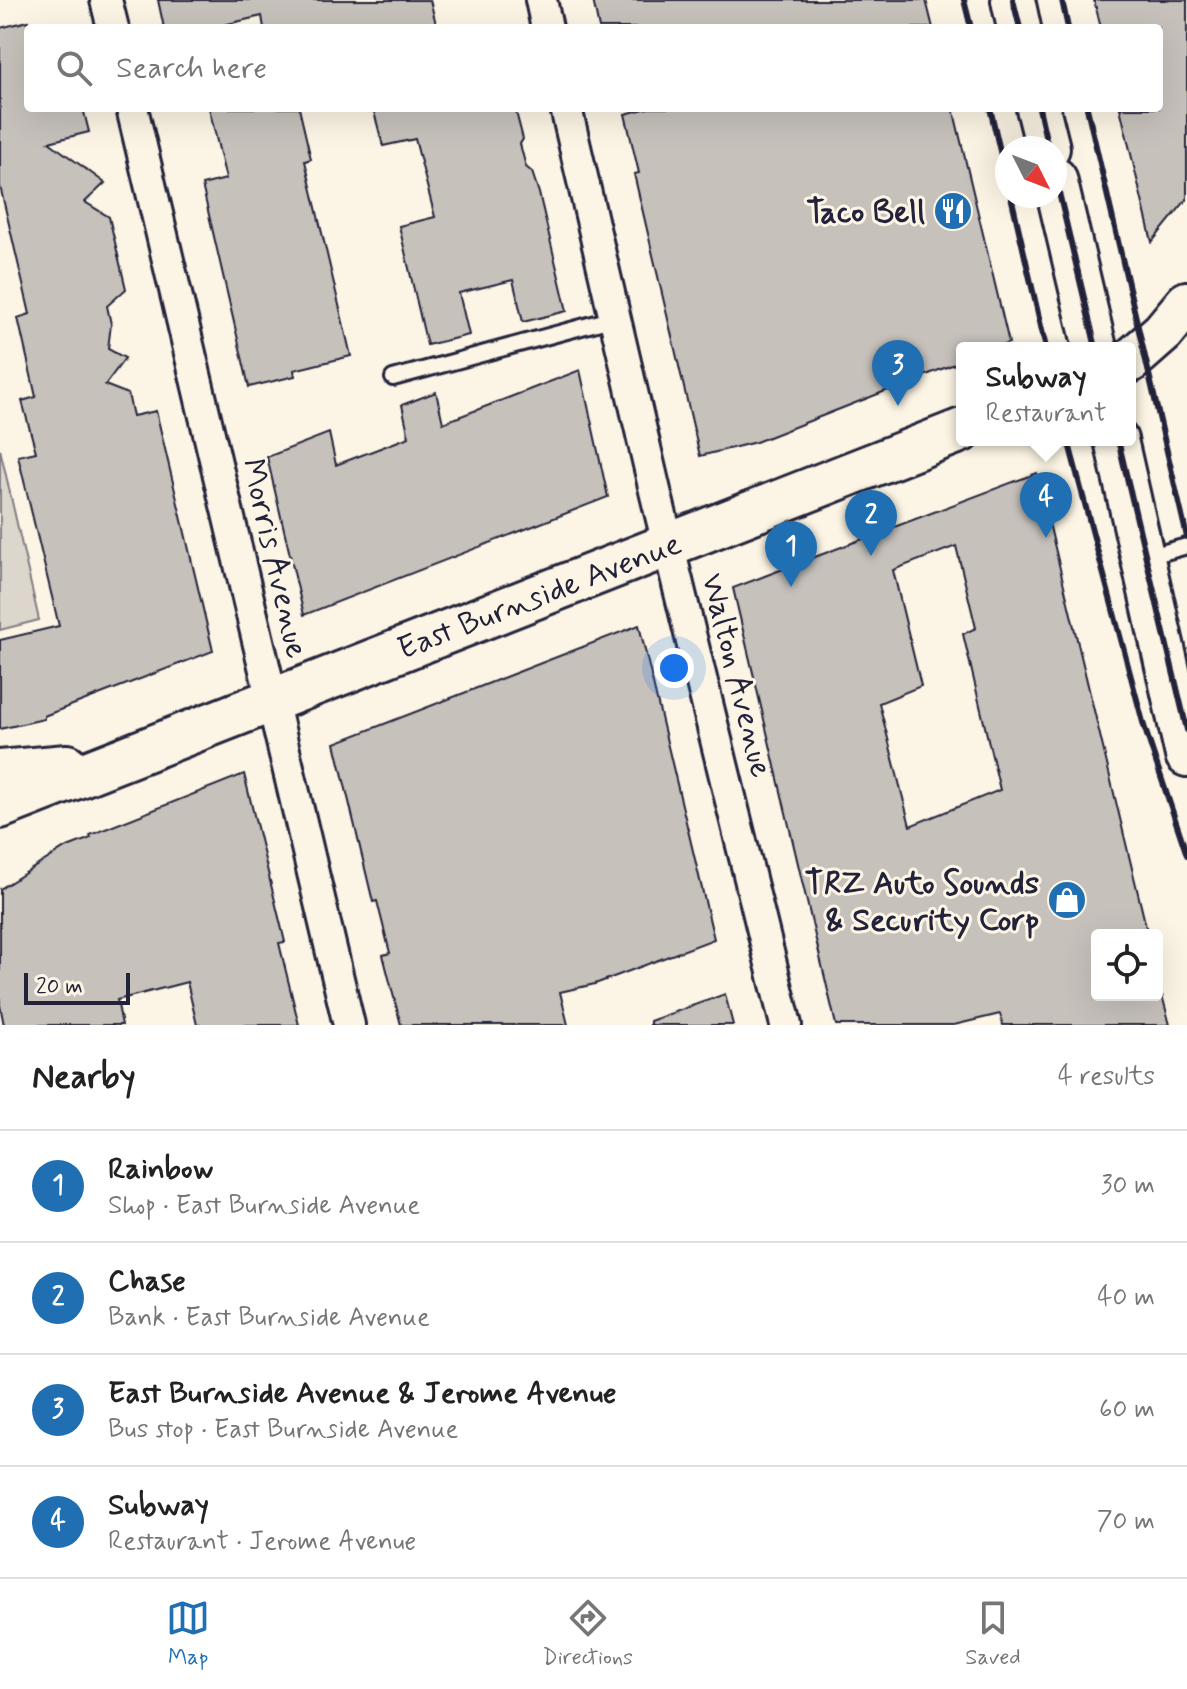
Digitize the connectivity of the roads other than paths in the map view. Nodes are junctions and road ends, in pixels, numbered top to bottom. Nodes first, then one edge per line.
1 (106, 0) edge
2 (541, 0) edge
3 (1013, 0) edge
4 (112, 24) edge
5 (546, 24) edge
6 (1018, 24) edge
7 (133, 112) edge
8 (567, 112) edge
9 (1039, 112) edge
10 (1045, 136) edge
11 (1062, 208) edge
12 (1187, 303) edge
13 (615, 318) junction
14 (1094, 342) edge
15 (1136, 355) edge
16 (393, 378) dead end
17 (956, 432) edge
18 (1117, 446) edge
19 (670, 544) junction
20 (1187, 546) edge
21 (1143, 558) junction
22 (272, 698) junction
23 (1187, 755) edge
24 (116, 761) junction
25 (0, 772) edge
26 (0, 807) edge
27 (0, 838) edge
28 (349, 1025) edge
29 (786, 1025) edge

1 - 4 street
2 - 5 street
3 - 6 main road
7 - 22 street, Morris Avenue
8 - 13 street, Walton Avenue
9 - 10 main road
11 - 14 main road
12 - 15 main road
13 - 16 lane
13 - 19 street, Walton Avenue
17 - 19 main road, East Burnside Avenue
18 - 21 main road
19 - 22 main road, East Burnside Avenue
19 - 29 street, Walton Avenue
20 - 21 lane
21 - 23 main road
22 - 24 main road, East Burnside Avenue
22 - 28 street, Morris Avenue
24 - 25 main road, East Burnside Avenue
24 - 26 main road, East Burnside Avenue
24 - 27 main road, East Burnside Avenue

